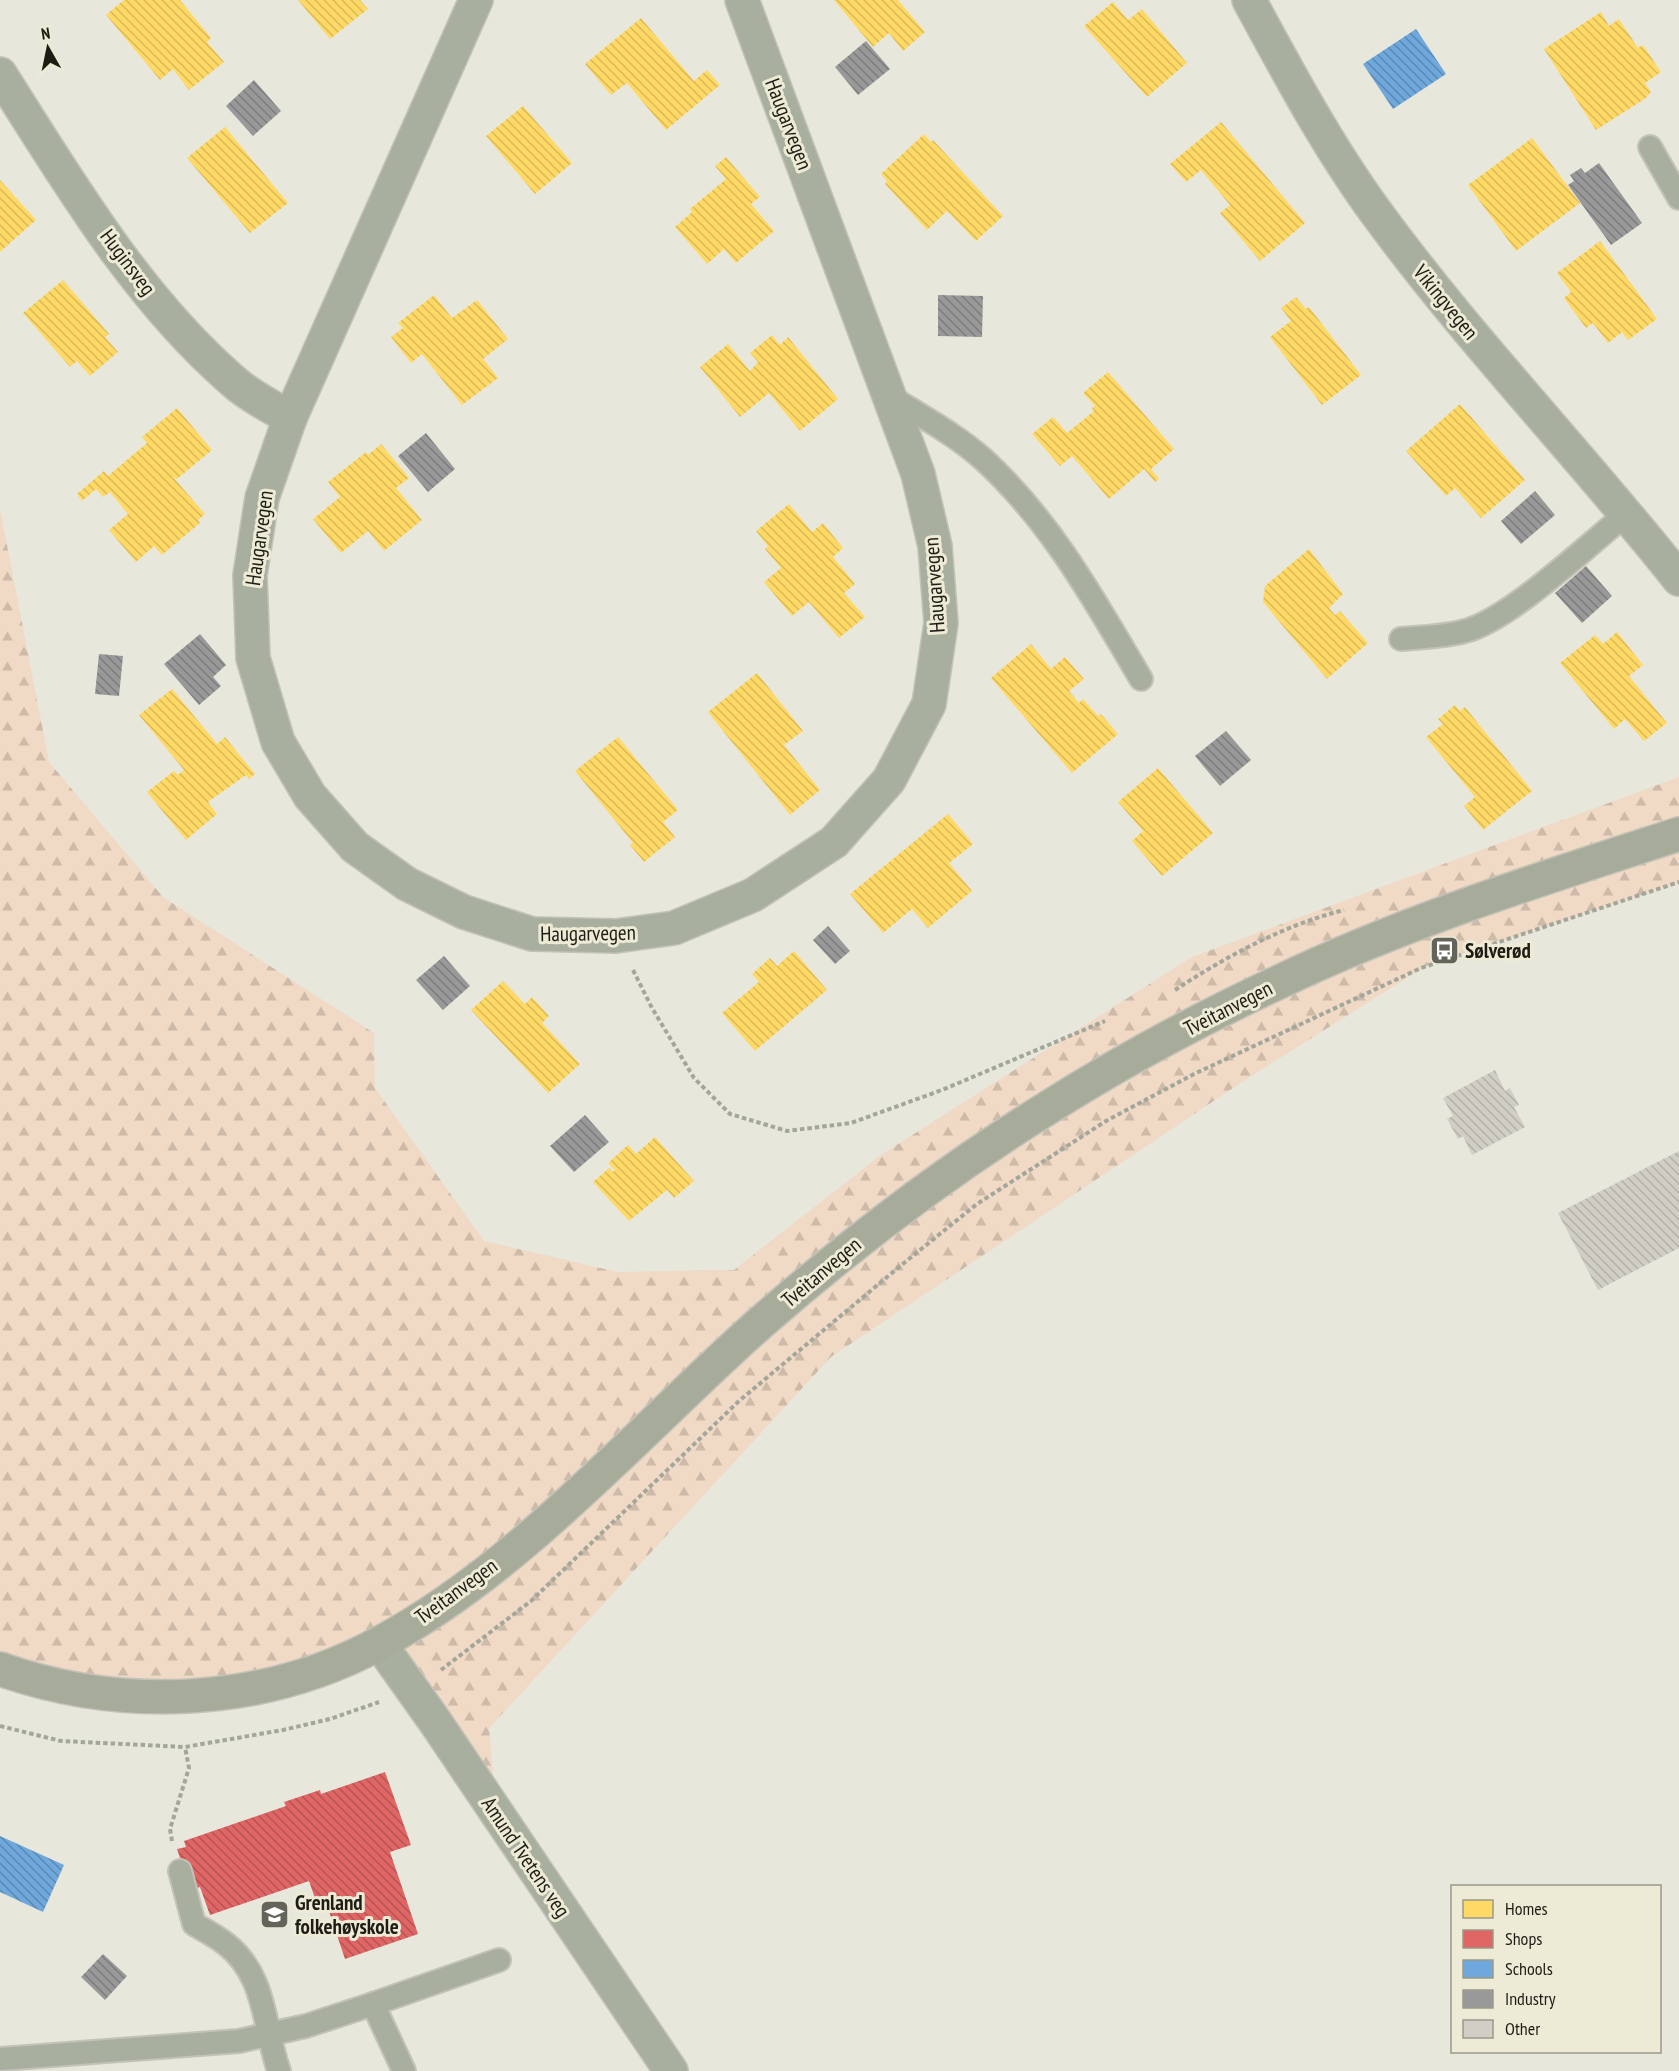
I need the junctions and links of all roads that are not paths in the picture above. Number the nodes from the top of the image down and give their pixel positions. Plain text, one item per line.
1 (476, 0) edge
2 (742, 0) edge
3 (1249, 0) edge
4 (0, 74) edge
5 (1650, 147) dead end
6 (1679, 198) edge
7 (892, 398) junction
8 (290, 418) junction
9 (1625, 515) junction
10 (1674, 561) edge
11 (1401, 639) dead end
12 (1141, 679) dead end
13 (1679, 834) edge
14 (380, 1644) junction
15 (0, 1669) edge
16 (180, 1870) road end
17 (499, 1960) dead end
18 (373, 2004) junction
19 (269, 2034) junction
20 (0, 2059) edge
21 (271, 2067) edge
22 (404, 2071) edge
23 (671, 2071) edge

1 - 8 street, Haugarvegen
2 - 7 street, Haugarvegen
3 - 9 street, Vikingvegen
4 - 8 street, Huginsveg
5 - 6 lane
7 - 8 street, Haugarvegen
7 - 12 lane
9 - 10 street, Vikingvegen
9 - 11 lane
13 - 14 main road, Tveitanvegen
14 - 15 main road, Tveitanvegen
14 - 23 street, Amund Tvetens veg
16 - 19 lane
17 - 18 lane
18 - 19 lane
18 - 22 lane
19 - 20 lane
19 - 21 lane

